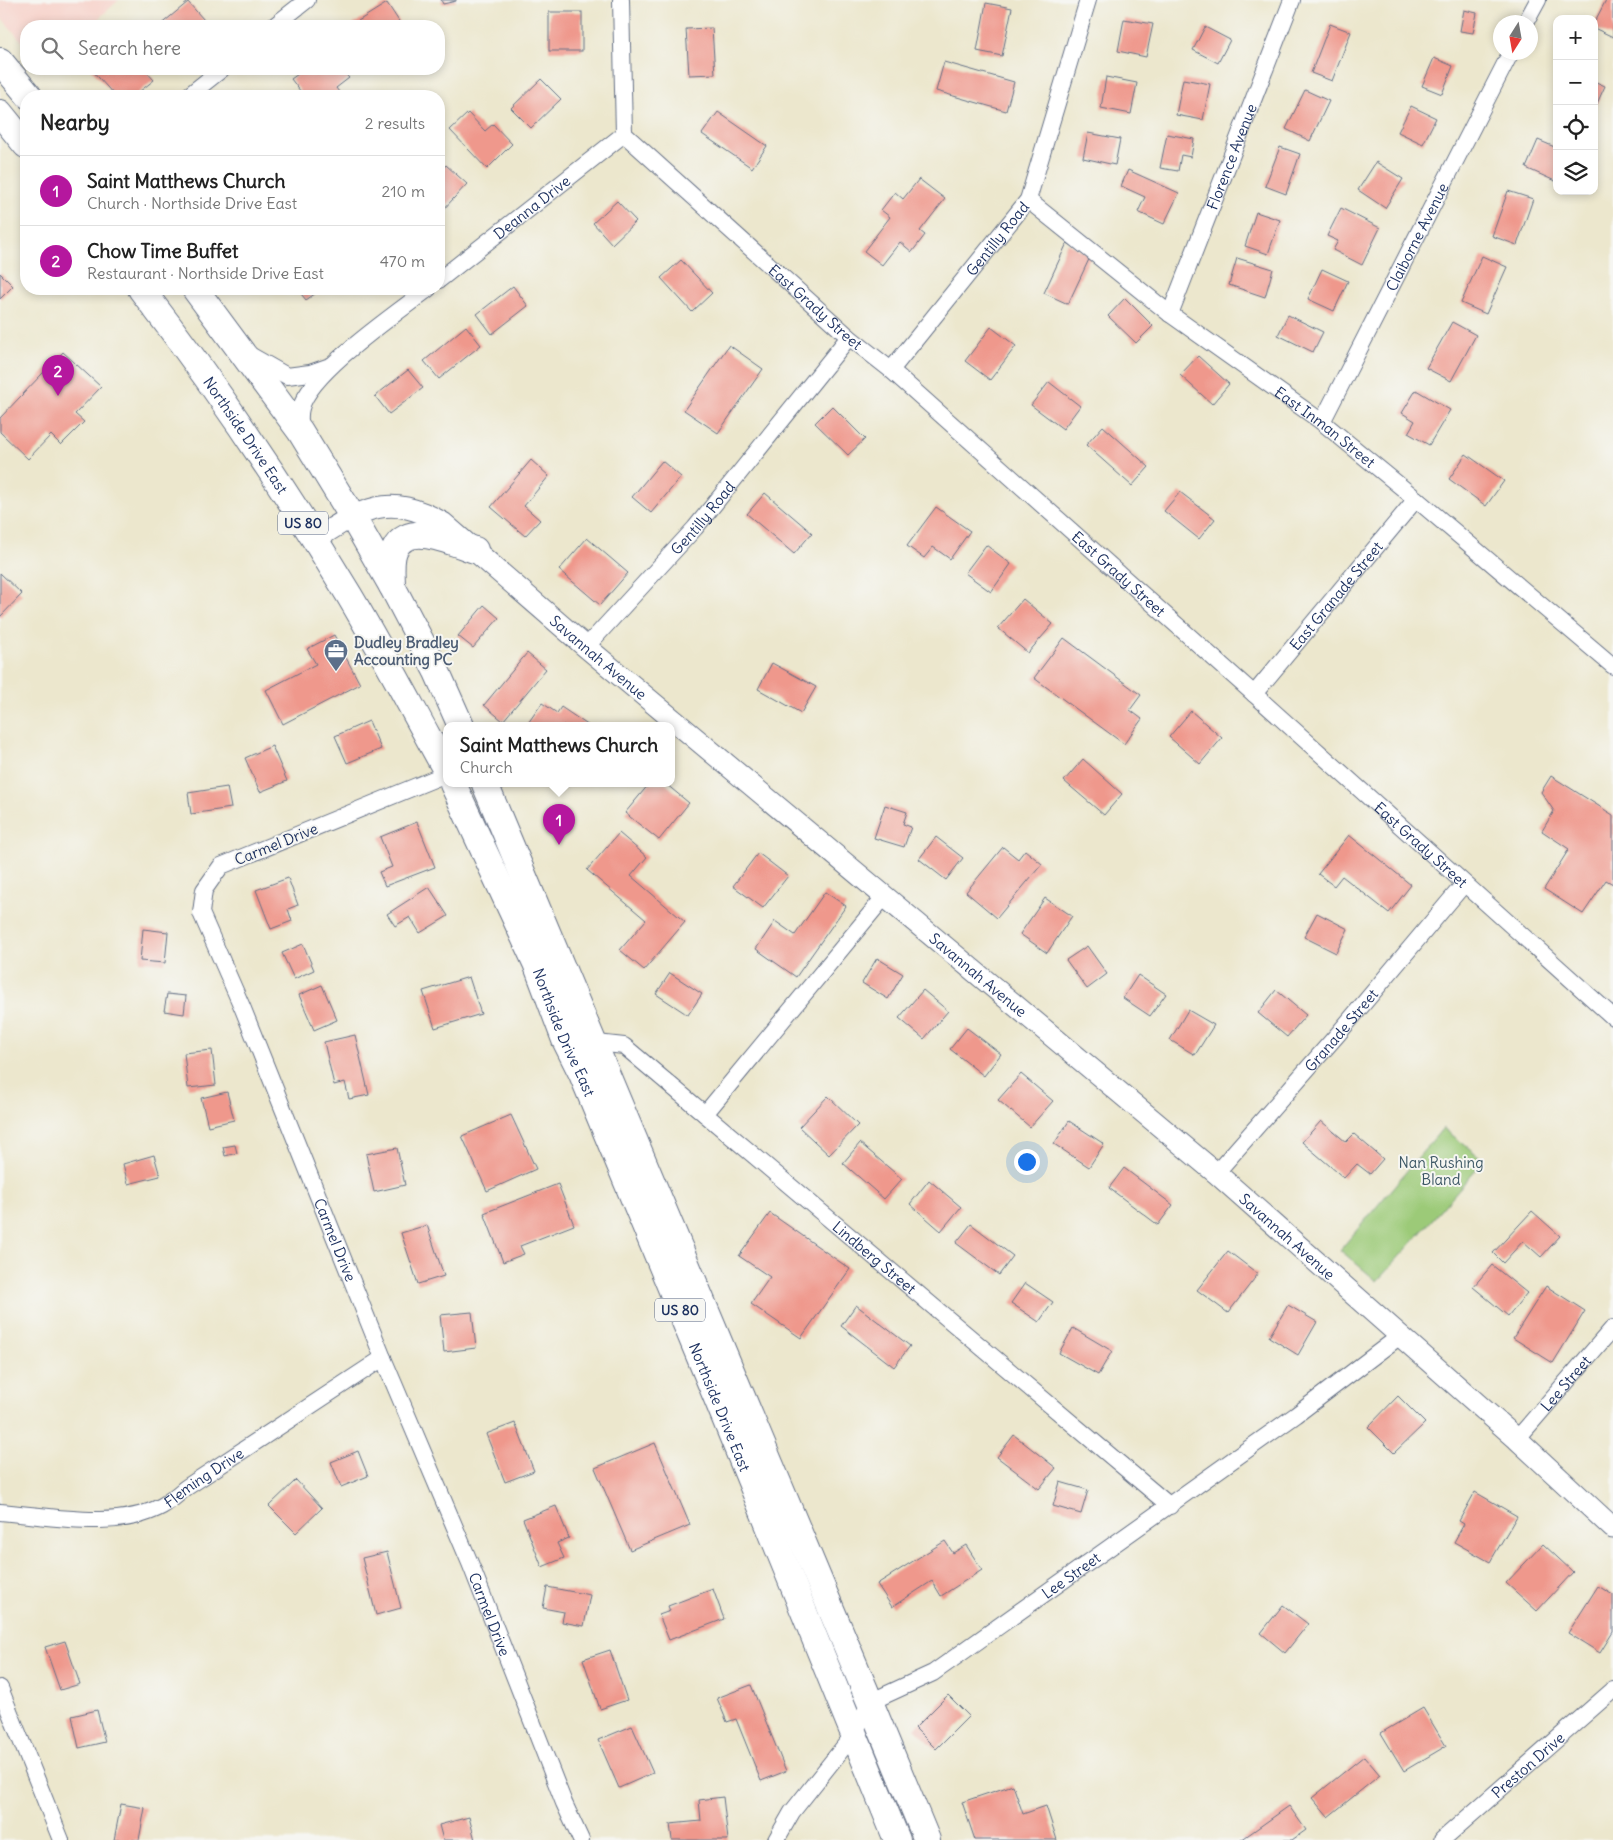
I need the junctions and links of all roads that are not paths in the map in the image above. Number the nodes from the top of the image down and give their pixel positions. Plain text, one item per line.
1 (306, 0) edge
2 (621, 0) edge
3 (1088, 0) edge
4 (1292, 0) edge
5 (1538, 0) edge
6 (1530, 15) edge
7 (281, 20) edge
8 (1507, 60) edge
9 (0, 61) edge
10 (214, 75) edge
11 (24, 90) edge
12 (196, 90) edge
13 (0, 113) edge
14 (624, 134) junction
15 (20, 138) edge
16 (1028, 200) junction
17 (445, 275) edge
18 (145, 295) edge
19 (200, 295) edge
20 (420, 295) edge
21 (1170, 314) junction
22 (849, 337) junction
23 (241, 349) junction
24 (330, 366) junction
25 (891, 370) junction
26 (1322, 422) junction
27 (300, 431) junction
28 (1416, 499) junction
29 (352, 516) junction
30 (314, 540) junction
31 (475, 550) junction
32 (392, 586) junction
33 (586, 647) junction
34 (1613, 666) edge
35 (1254, 694) junction
36 (459, 722) edge
37 (443, 765) edge
38 (443, 775) edge
39 (454, 787) edge
40 (486, 787) edge
41 (1464, 884) junction
42 (885, 896) junction
43 (1613, 1017) edge
44 (565, 1040) junction
45 (593, 1042) junction
46 (704, 1114) junction
47 (1216, 1173) junction
48 (1613, 1328) edge
49 (1400, 1336) junction
50 (383, 1358) junction
51 (1517, 1439) junction
52 (1170, 1506) junction
53 (0, 1512) edge
54 (1613, 1528) edge
55 (0, 1688) edge
56 (1613, 1690) edge
57 (870, 1702) junction
58 (854, 1734) junction
59 (62, 1840) edge
60 (581, 1840) edge
61 (776, 1840) edge
62 (897, 1840) edge
63 (927, 1840) edge
64 (1442, 1840) edge

1 - 7 street
2 - 14 street
3 - 16 street, Gentilly Road
4 - 21 street, Florence Avenue
5 - 6 street
8 - 26 street, Claiborne Avenue
9 - 11 main road
10 - 12 street
13 - 15 main road
14 - 17 street, Deanna Drive
14 - 22 street, East Grady Street
16 - 21 street, East Inman Street
16 - 25 street, Gentilly Road
18 - 30 main road, Northside Drive East / US 80
19 - 23 main road, US 80
20 - 24 street
21 - 26 street, East Inman Street
22 - 25 street, East Grady Street
22 - 33 street, Gentilly Road
23 - 24 street
23 - 27 main road, US 80
24 - 27 street
25 - 35 street, East Grady Street
26 - 28 street, East Inman Street
27 - 29 main road, US 80
28 - 34 street, East Inman Street
28 - 35 street, East Granade Street
29 - 30 street, Savannah Avenue
29 - 31 street, Savannah Avenue
29 - 32 main road, US 80
30 - 37 main road, Northside Drive East / US 80
31 - 32 main road
31 - 33 street, Savannah Avenue
32 - 36 main road, US 80
33 - 42 street, Savannah Avenue
35 - 41 street, East Grady Street
38 - 50 street, Carmel Drive
39 - 44 main road, Northside Drive East / US 80
40 - 45 main road, Northside Drive East / US 80
41 - 43 street, East Grady Street
41 - 47 street, Granade Street
42 - 46 street
42 - 47 street, Savannah Avenue
44 - 45 street, Lindberg Street
44 - 58 main road, Northside Drive East / US 80
45 - 46 street, Lindberg Street
45 - 57 main road, Northside Drive East / US 80
46 - 52 street, Lindberg Street
47 - 49 street, Savannah Avenue
48 - 51 street, Lee Street
49 - 51 street, Savannah Avenue
49 - 52 street, Lee Street
50 - 53 street, Fleming Drive
50 - 60 street, Carmel Drive
51 - 54 street, Savannah Avenue
52 - 57 street, Lee Street
55 - 59 street
56 - 64 street, Preston Drive
57 - 58 street
57 - 63 main road, Northside Drive East / US 80
58 - 61 street
58 - 62 main road, Northside Drive East / US 80

